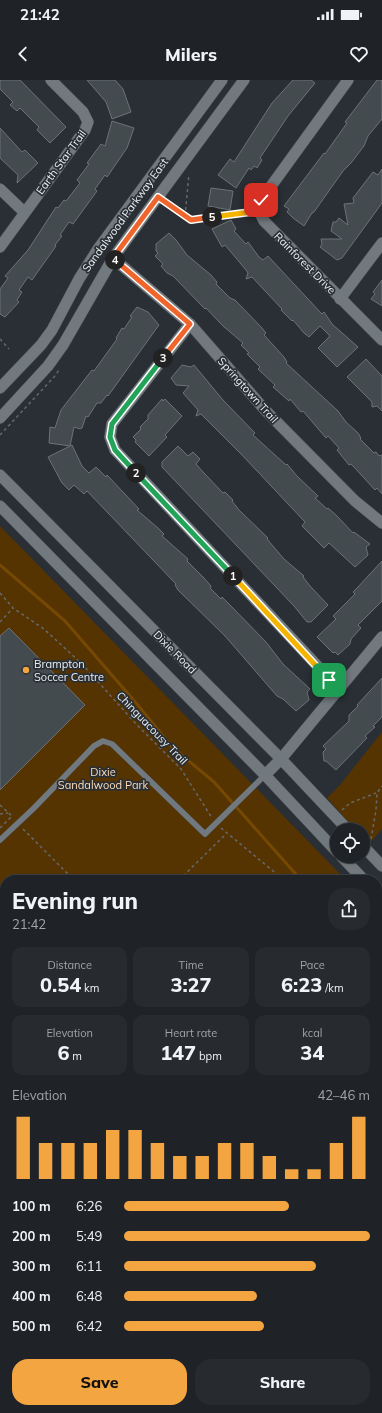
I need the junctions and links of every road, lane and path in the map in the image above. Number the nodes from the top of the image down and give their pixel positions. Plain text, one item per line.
1 (51, 80) edge
2 (222, 80) edge
3 (244, 80) edge
4 (348, 80) edge
5 (183, 163) junction
6 (0, 189) edge
7 (158, 197) junction
8 (259, 211) junction
9 (24, 212) junction
10 (185, 216) junction
11 (382, 243) edge
12 (0, 247) edge
13 (113, 258) junction
14 (340, 299) junction
15 (190, 324) junction
16 (0, 339) edge
17 (382, 340) edge
18 (9, 348) dead end
19 (0, 388) edge
20 (0, 418) edge
21 (0, 475) edge
22 (0, 506) edge
23 (382, 523) edge
24 (0, 593) edge
25 (13, 608) junction
26 (0, 622) edge
27 (382, 637) edge
28 (339, 689) junction
29 (281, 759) junction
30 (265, 775) junction
31 (382, 786) edge
32 (377, 793) junction
33 (0, 805) edge
34 (9, 812) junction
35 (0, 814) edge
36 (12, 816) junction
37 (335, 816) junction
38 (18, 822) junction
39 (216, 823) junction
40 (342, 823) edge
41 (0, 828) edge
42 (17, 834) dead end
43 (226, 834) junction
44 (370, 834) edge
45 (0, 840) edge
46 (330, 845) edge
47 (370, 854) edge
48 (348, 863) edge
49 (382, 866) edge
50 (69, 875) edge
51 (185, 875) edge
52 (278, 875) edge
53 (359, 875) edge

1 - 9 main road, Earth Star Trail
2 - 19 main road, Sandalwood Parkway East
3 - 5 main road, Sandalwood Parkway East
4 - 8 main road
5 - 7 main road, Sandalwood Parkway East
5 - 10 path
6 - 9 main road
7 - 10 path
7 - 13 main road, Sandalwood Parkway East
8 - 10 path
8 - 14 main road, Rainforest Drive
9 - 12 main road, Earth Star Trail
11 - 14 main road
13 - 15 main road, Springtown Trail
13 - 20 main road, Sandalwood Parkway East
14 - 17 main road, Rainforest Drive
15 - 23 main road, Springtown Trail
15 - 28 main road
16 - 18 path
21 - 29 main road, Dixie Road
22 - 30 main road, Dixie Road
24 - 25 path, Chinguacousy Trail
25 - 26 path
25 - 39 path, Chinguacousy Trail
27 - 28 main road
28 - 29 main road
29 - 30 main road
29 - 37 main road, Dixie Road
30 - 39 lane
30 - 46 main road, Dixie Road
31 - 32 path
32 - 37 path
32 - 44 path
33 - 34 path
34 - 35 path
34 - 36 path
36 - 38 path
36 - 41 path
37 - 40 main road, Dixie Road
38 - 39 lane
38 - 45 lane
39 - 43 path, Chinguacousy Trail
42 - 50 path
43 - 51 path
43 - 52 path, Chinguacousy Trail
47 - 49 main road
48 - 53 main road

